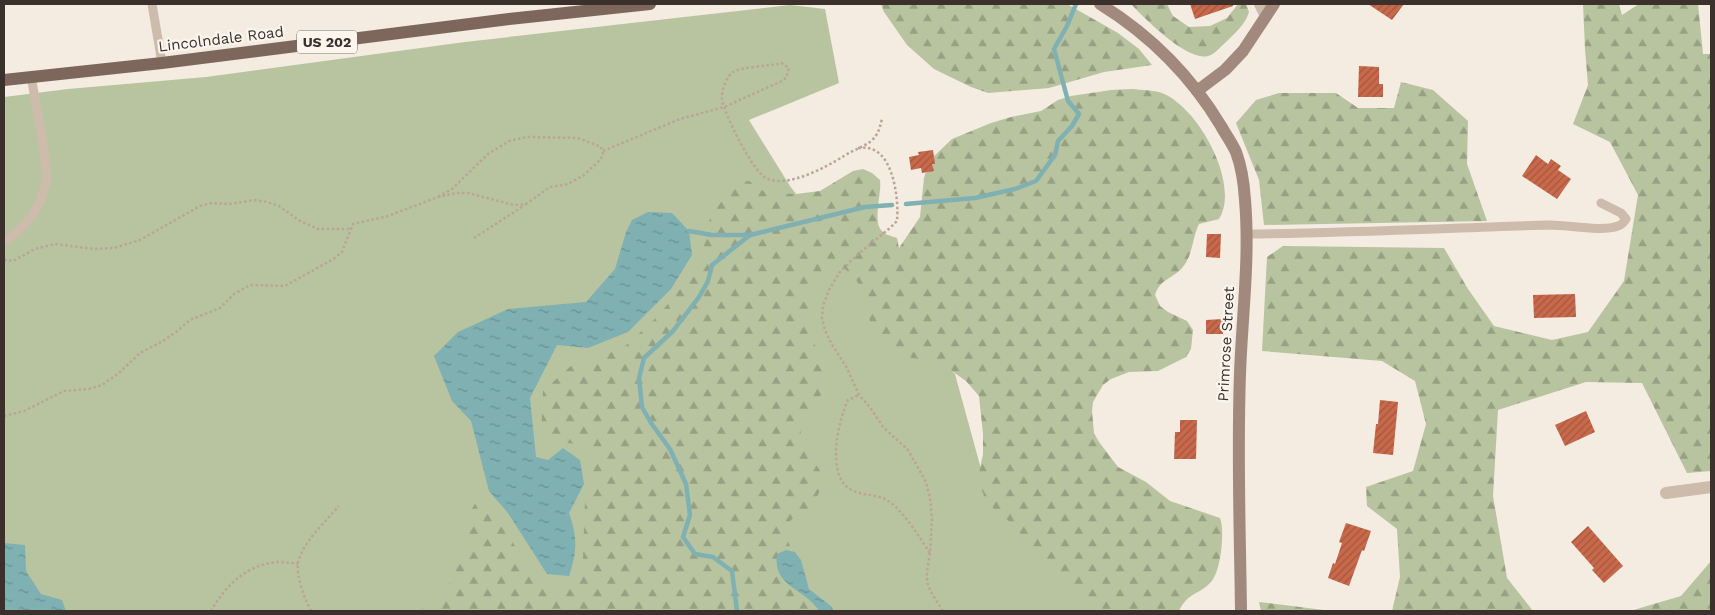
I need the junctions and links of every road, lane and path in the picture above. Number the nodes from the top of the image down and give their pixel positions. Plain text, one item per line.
1 (152, 4) edge
2 (650, 4) edge
3 (1100, 4) edge
4 (1260, 4) edge
5 (1274, 4) edge
6 (1266, 16) junction
7 (162, 63) junction
8 (31, 76) junction
9 (4, 80) edge
10 (1197, 91) junction
11 (724, 107) junction
12 (882, 118) dead end
13 (858, 148) junction
14 (602, 152) junction
15 (438, 197) junction
16 (1601, 203) dead end
17 (526, 204) junction
18 (350, 229) junction
19 (1247, 234) junction
20 (474, 238) dead end
21 (4, 242) edge
22 (4, 260) edge
23 (859, 395) junction
24 (4, 416) edge
25 (1711, 487) edge
26 (1666, 493) dead end
27 (339, 506) dead end
28 (930, 553) junction
29 (298, 564) junction
30 (210, 611) edge
31 (311, 611) edge
32 (943, 611) edge
33 (1241, 611) edge

1 - 7 lane
2 - 7 main road, Lincolndale Road / US 202
3 - 10 main road, Primrose Street
4 - 6 street
5 - 6 main road
6 - 10 main road
7 - 8 main road, Lincolndale Road / US 202
8 - 9 main road, Lincolndale Road / US 202
8 - 21 lane
10 - 19 main road, Primrose Street
11 - 11 path
11 - 13 path
11 - 14 path
12 - 13 path
13 - 23 path
14 - 15 path
14 - 17 path
15 - 17 path
15 - 18 path
16 - 19 lane
17 - 20 path
18 - 22 path
18 - 24 path
19 - 33 main road, Primrose Street
23 - 28 path
23 - 28 path
25 - 26 street
27 - 29 path
28 - 32 path
29 - 30 path
29 - 31 path

